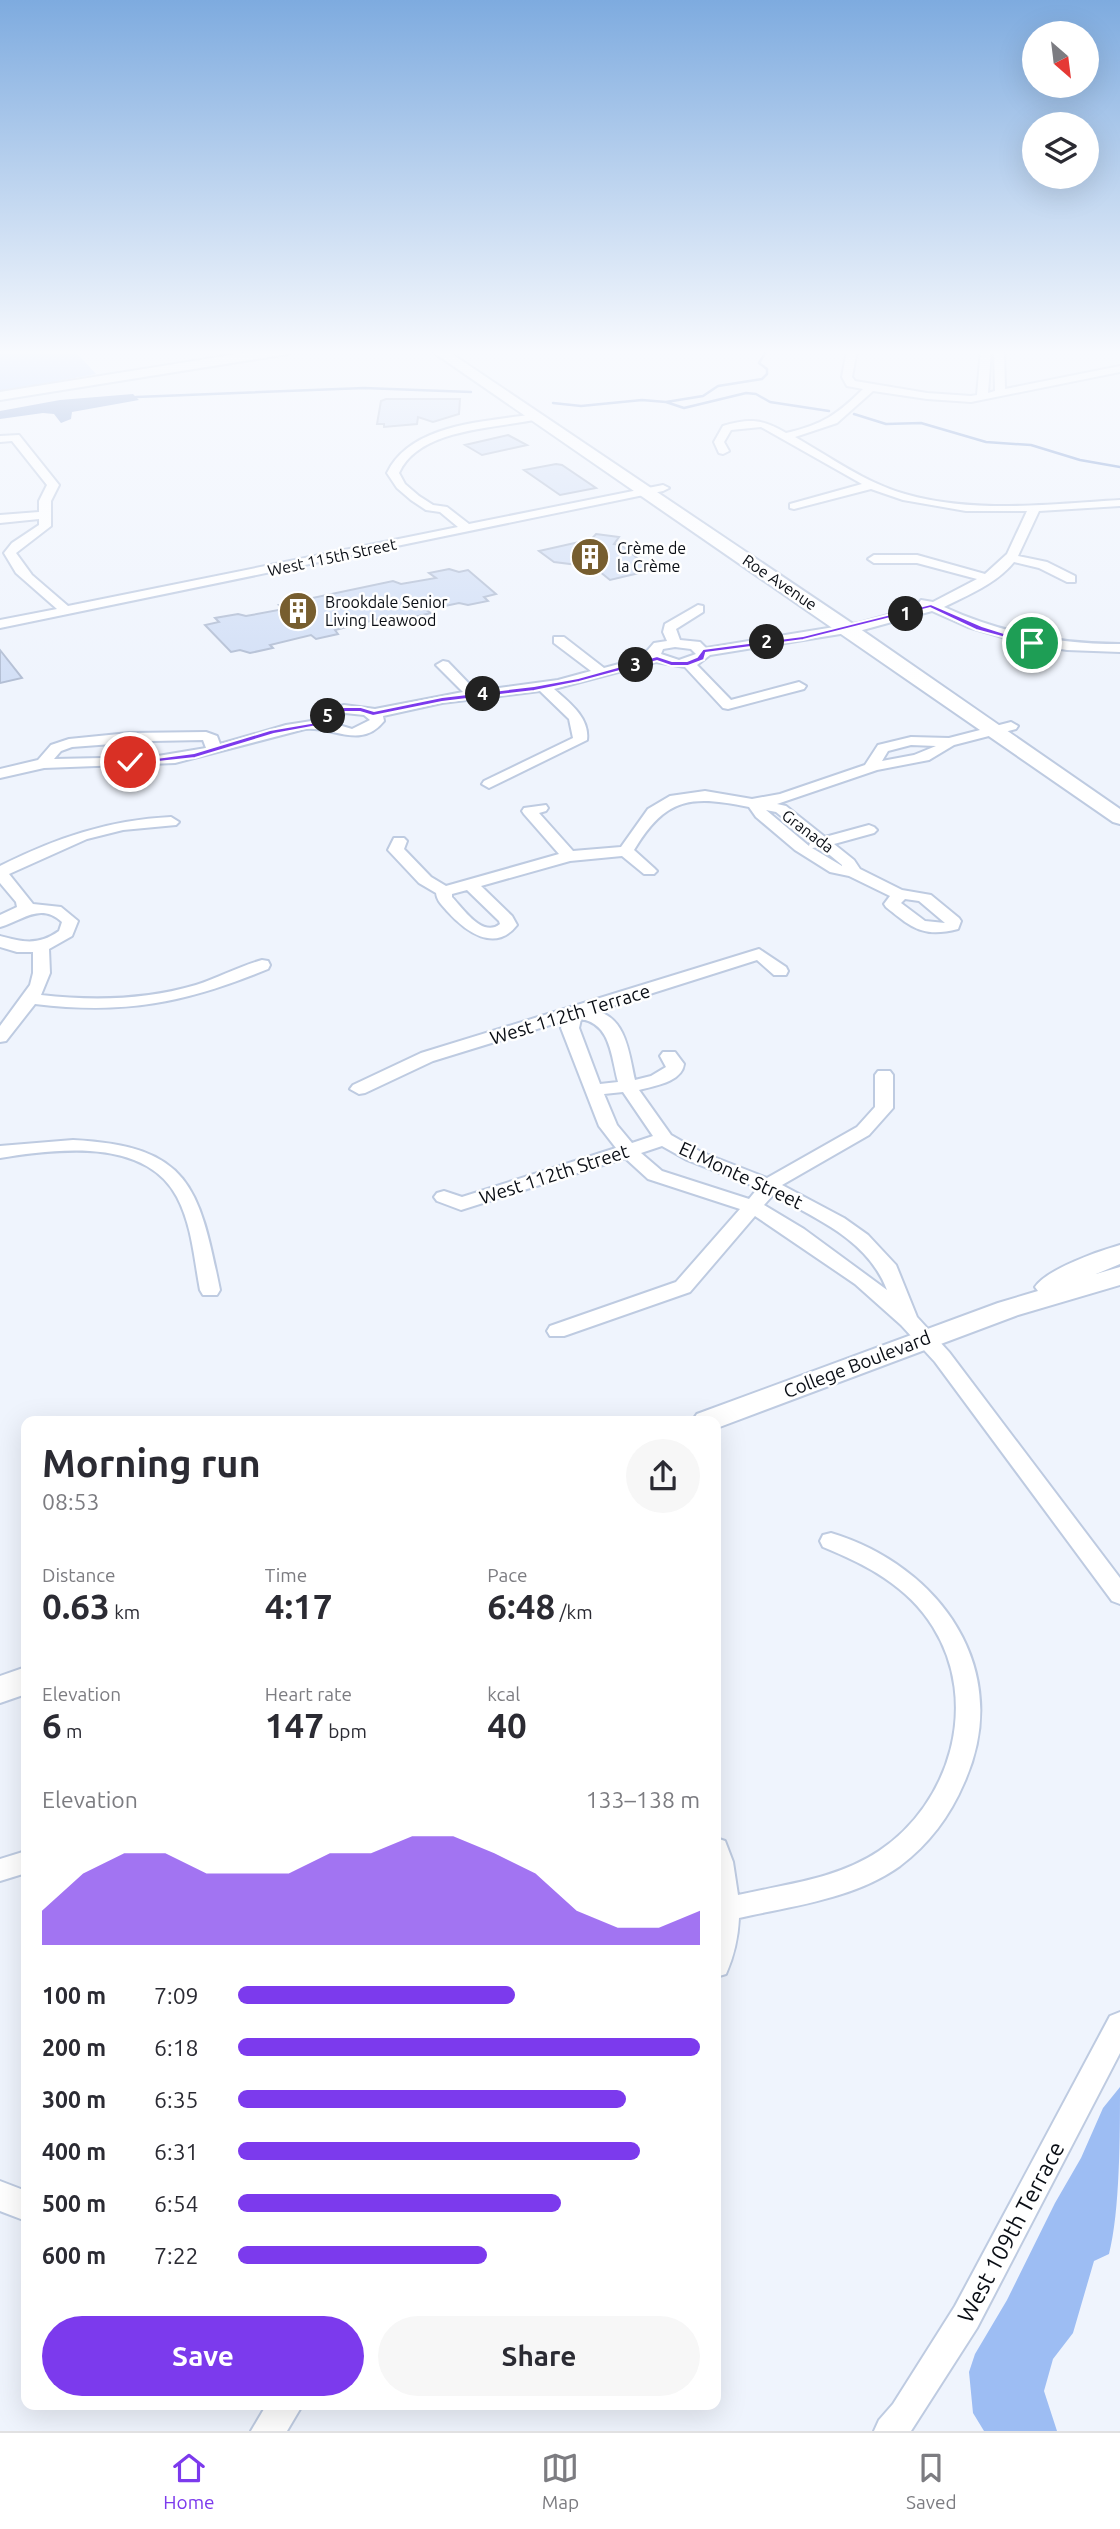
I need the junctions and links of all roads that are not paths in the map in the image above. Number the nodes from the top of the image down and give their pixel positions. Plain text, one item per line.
1 (36, 463) edge
2 (395, 463) edge
3 (611, 463) edge
4 (620, 463) edge
5 (834, 463) edge
6 (872, 485) junction
7 (655, 490) junction
8 (1120, 503) edge
9 (794, 506) dead end
10 (430, 508) junction
11 (1034, 508) junction
12 (45, 515) junction
13 (0, 519) edge
14 (468, 529) junction
15 (450, 533) junction
16 (1010, 558) junction
17 (874, 559) dead end
18 (986, 578) junction
19 (1071, 579) dead end
20 (970, 587) junction
21 (917, 600) junction
22 (931, 606) junction
23 (883, 607) dead end
24 (698, 610) dead end
25 (66, 611) junction
26 (848, 622) junction
27 (0, 624) edge
28 (559, 640) dead end
29 (674, 643) junction
30 (1120, 648) edge
31 (703, 652) junction
32 (657, 658) junction
33 (688, 663) junction
34 (443, 664) dead end
35 (603, 674) junction
36 (799, 686) dead end
37 (544, 687) junction
38 (473, 695) junction
39 (373, 714) junction
40 (325, 723) junction
41 (1003, 728) junction
42 (213, 750) junction
43 (44, 763) junction
44 (0, 774) edge
45 (489, 784) dead end
46 (1120, 800) edge
47 (754, 804) junction
48 (541, 808) dead end
49 (1120, 818) edge
50 (171, 822) dead end
51 (869, 830) dead end
52 (399, 841) dead end
53 (824, 843) junction
54 (800, 847) junction
55 (626, 851) junction
56 (569, 856) junction
57 (649, 871) dead end
58 (853, 872) junction
59 (0, 873) edge
60 (470, 884) junction
61 (444, 891) junction
62 (900, 895) dead end
63 (26, 910) junction
64 (0, 922) edge
65 (0, 941) edge
66 (40, 946) junction
67 (262, 965) dead end
68 (780, 971) dead end
69 (32, 999) junction
70 (574, 1013) junction
71 (0, 1037) edge
72 (669, 1056) dead end
73 (884, 1075) dead end
74 (628, 1086) junction
75 (359, 1089) dead end
76 (593, 1090) junction
77 (664, 1139) junction
78 (628, 1151) junction
79 (0, 1154) edge
80 (0, 1169) edge
81 (770, 1186) junction
82 (444, 1197) dead end
83 (752, 1206) junction
84 (1120, 1254) edge
85 (1120, 1276) edge
86 (210, 1290) dead end
87 (1008, 1309) junction
88 (917, 1329) junction
89 (557, 1331) dead end
90 (717, 1416) edge
91 (831, 1541) dead end
92 (1120, 1595) edge
93 (21, 1682) edge
94 (0, 1690) edge
95 (21, 1864) edge
96 (0, 1870) edge
97 (721, 1875) edge
98 (724, 1910) junction
99 (721, 1949) edge
100 (1120, 2025) edge
101 (0, 2196) edge
102 (21, 2204) edge
103 (282, 2410) edge
104 (267, 2431) edge
105 (890, 2431) edge

1 - 12 street
2 - 10 street
3 - 7 main road, Roe Avenue
4 - 7 main road, Roe Avenue
5 - 6 street
6 - 9 street
6 - 11 street
7 - 14 street, West 115th Street
7 - 26 main road, Roe Avenue
8 - 11 street
10 - 14 street
10 - 15 street
11 - 16 street
12 - 13 street
12 - 25 street
14 - 15 street, West 115th Street
15 - 25 street, West 115th Street
16 - 18 street
16 - 19 street
17 - 18 street
18 - 20 street
20 - 21 street
20 - 22 street
21 - 22 street
21 - 23 street
22 - 26 street
22 - 30 street
24 - 29 street
25 - 27 street, West 115th Street
26 - 31 street
26 - 41 main road, Roe Avenue
28 - 35 street
29 - 31 street
29 - 32 street
31 - 33 street
32 - 33 street
32 - 35 street
33 - 36 street
34 - 38 street
35 - 37 street
37 - 38 street
37 - 45 street
38 - 39 street
39 - 40 street
39 - 40 street
40 - 42 street
41 - 46 main road, Roe Avenue
41 - 47 street
41 - 49 main road, Roe Avenue
42 - 43 street
42 - 43 street
43 - 44 street
47 - 53 street, Granada
47 - 54 street
47 - 55 street, Granada
48 - 56 street
50 - 59 street
51 - 53 street
52 - 61 street
53 - 54 street
53 - 58 street, Granada
54 - 58 street
55 - 56 street
55 - 57 street
56 - 60 street
58 - 62 street
59 - 63 street
60 - 61 street
60 - 61 street
63 - 64 street
63 - 66 street
65 - 66 street
66 - 69 street
67 - 69 street
68 - 70 street, West 112th Terrace
69 - 71 street
70 - 74 street, El Monte Street
70 - 75 street, West 112th Terrace
70 - 76 street, El Monte Street
72 - 74 street
73 - 81 street
74 - 76 street
74 - 77 street, El Monte Street
76 - 78 street, El Monte Street
77 - 78 street, West 112th Street
77 - 81 street, El Monte Street
78 - 82 street, West 112th Street
78 - 83 street, El Monte Street
79 - 80 street
79 - 86 street
81 - 83 street
81 - 88 street, El Monte Street
83 - 88 street, El Monte Street
83 - 89 street
84 - 87 main road, College Boulevard
85 - 87 main road, College Boulevard
87 - 88 main road, College Boulevard
88 - 90 main road, College Boulevard
88 - 92 street, El Monte Street
91 - 98 street
93 - 94 main road
95 - 96 street
97 - 98 street
98 - 99 street
100 - 105 street, West 109th Terrace
101 - 102 street
103 - 104 street

